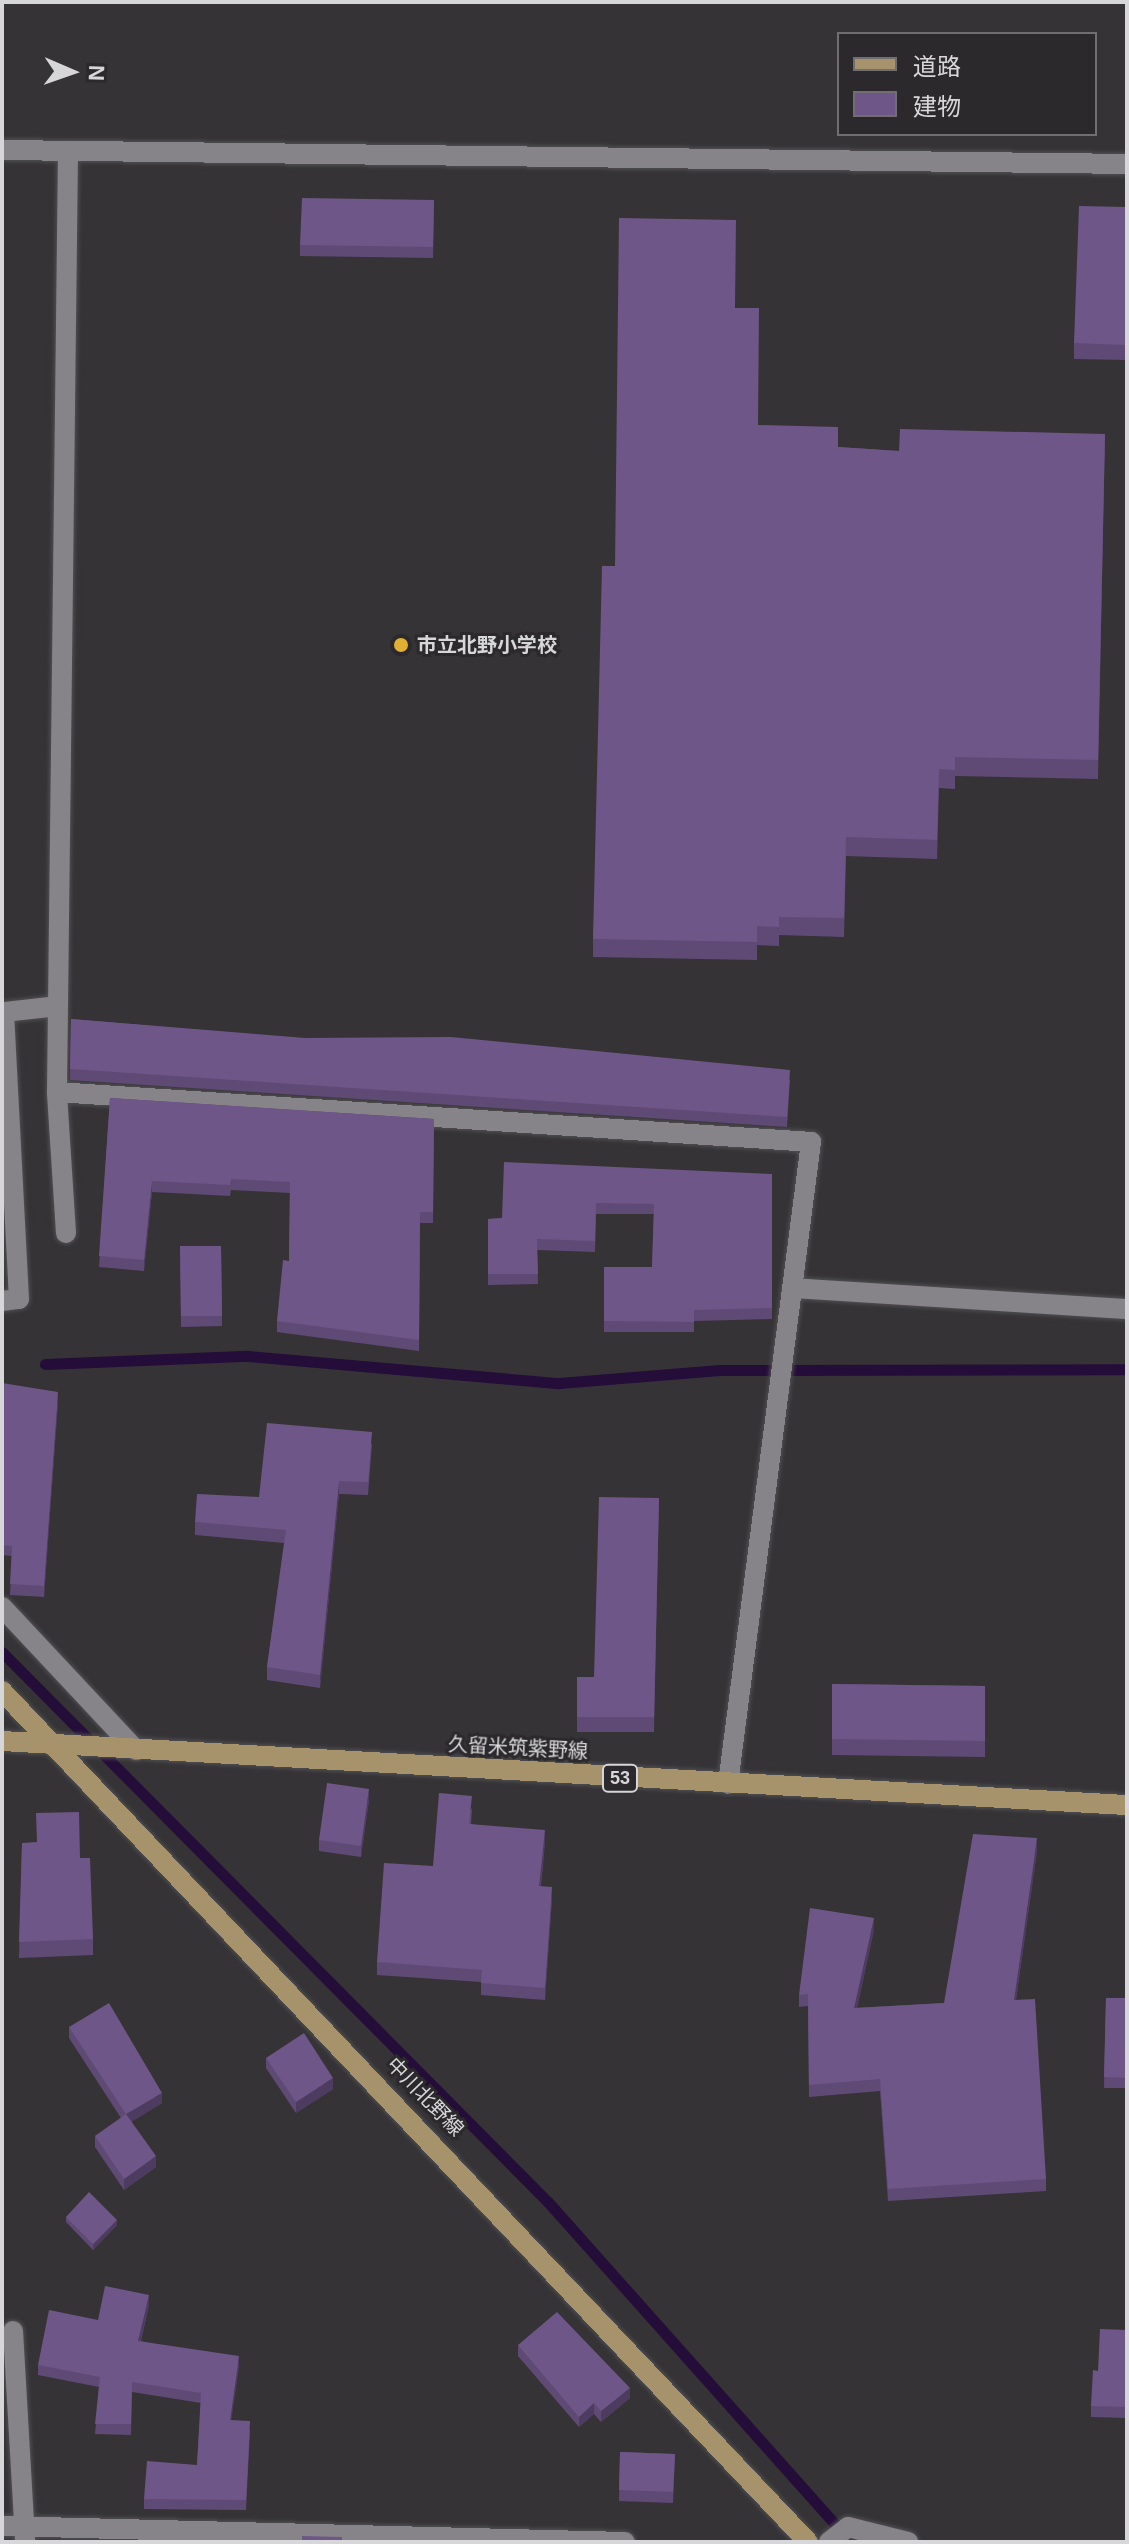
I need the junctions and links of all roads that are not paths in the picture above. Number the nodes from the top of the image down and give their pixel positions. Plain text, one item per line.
1 (2, 150) edge
2 (68, 153) junction
3 (1127, 164) edge
4 (58, 1006) junction
5 (57, 1092) junction
6 (66, 1233) dead end
7 (792, 1288) junction
8 (2, 1301) edge
9 (1127, 1309) edge
10 (2, 1607) edge
11 (2, 1691) edge
12 (2, 1741) edge
13 (51, 1745) junction
14 (136, 1750) junction
15 (728, 1784) junction
16 (1127, 1805) edge
17 (13, 2331) dead end
18 (2, 2526) edge
19 (25, 2534) edge
20 (549, 2540) edge
21 (625, 2542) edge
22 (808, 2542) edge
23 (829, 2542) edge
24 (908, 2542) edge

1 - 2 street
2 - 3 street
2 - 4 street
4 - 5 street
4 - 8 street
5 - 6 street
5 - 7 street
7 - 9 street
7 - 15 street
10 - 14 street
11 - 13 main road, 中川北野線
12 - 13 main road, 久留米筑紫野線 / 53
13 - 14 main road, 久留米筑紫野線 / 53
13 - 22 main road, 中川北野線
14 - 15 main road, 久留米筑紫野線 / 53
15 - 16 main road, 久留米筑紫野線 / 53
17 - 19 street
18 - 19 street
19 - 20 street
20 - 21 street
23 - 24 street

